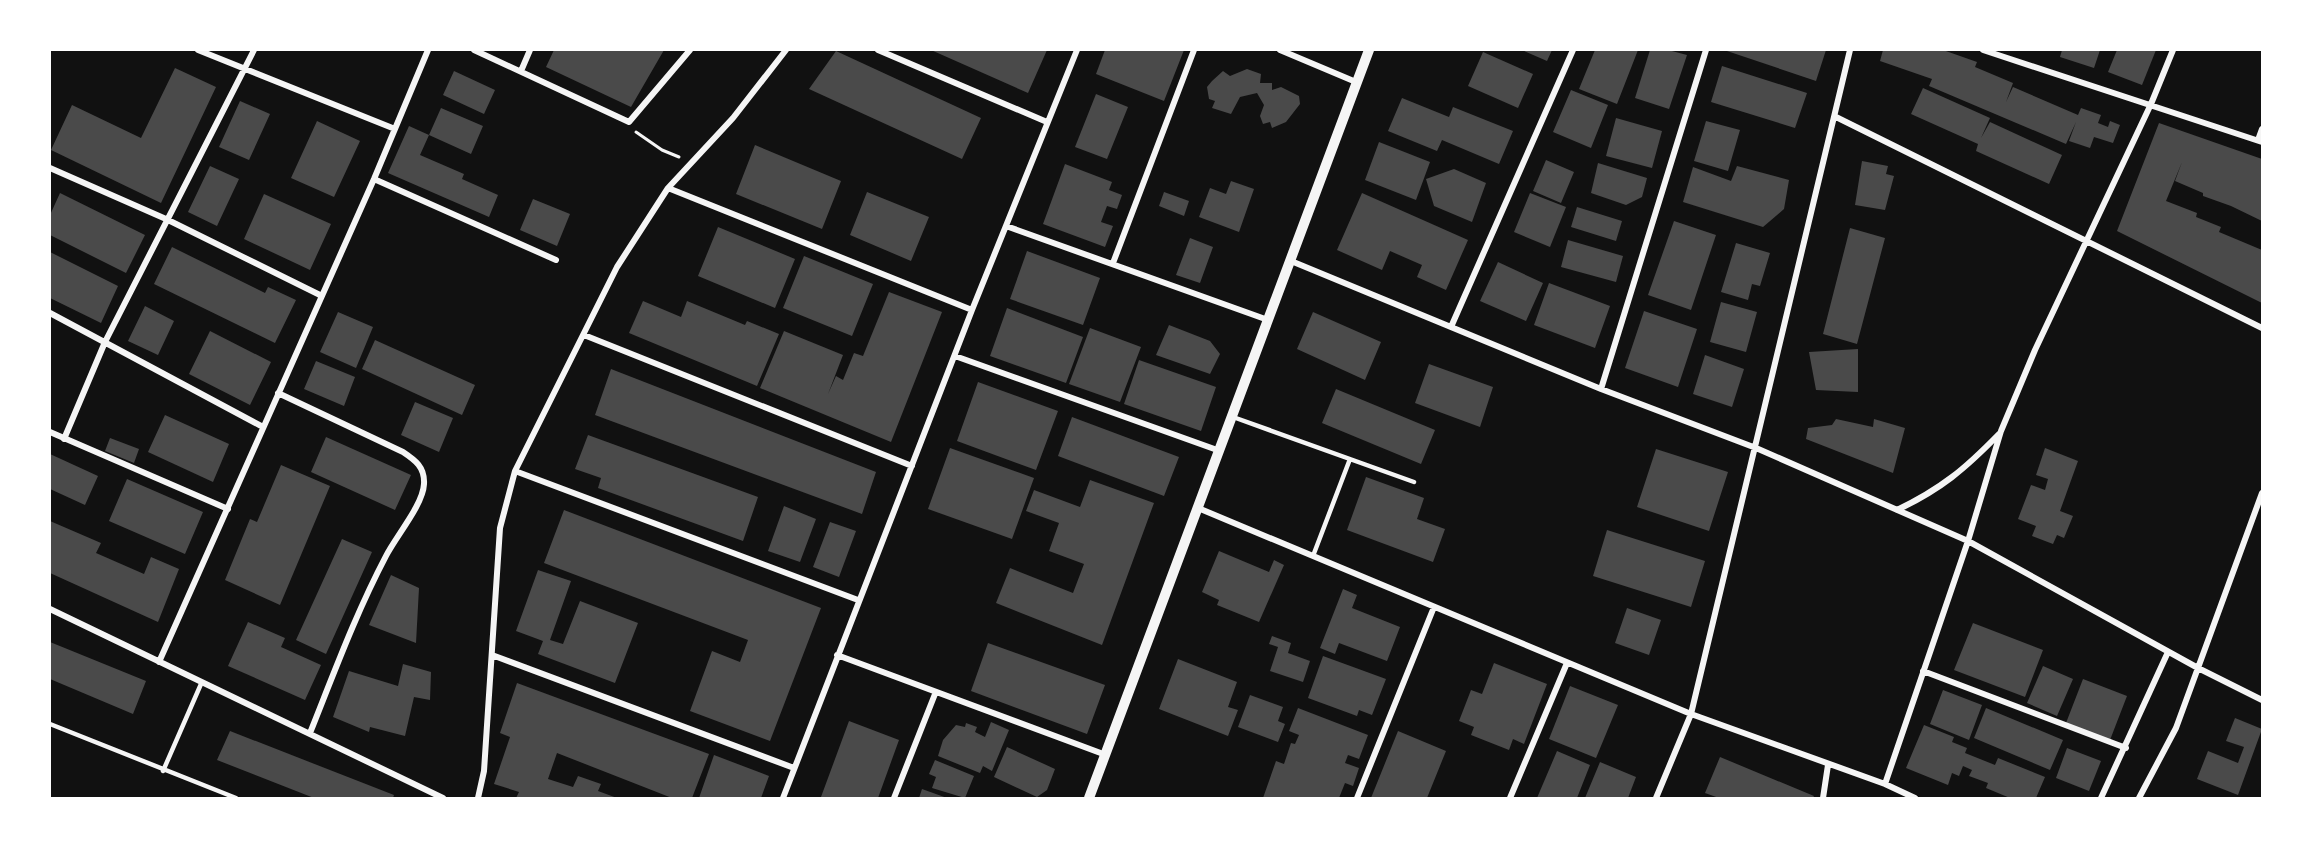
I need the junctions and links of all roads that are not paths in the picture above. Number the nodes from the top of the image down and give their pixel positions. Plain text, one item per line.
1 (198, 50) edge
2 (254, 50) edge
3 (428, 50) edge
4 (474, 50) edge
5 (530, 50) edge
6 (690, 50) edge
7 (786, 50) edge
8 (878, 50) edge
9 (1077, 50) edge
10 (1194, 50) edge
11 (1280, 50) edge
12 (1369, 50) edge
13 (1573, 50) edge
14 (1706, 50) edge
15 (1850, 50) edge
16 (1986, 50) edge
17 (2173, 50) edge
18 (243, 69) junction
19 (521, 71) junction
20 (1356, 82) junction
21 (2151, 104) junction
22 (1836, 117) junction
23 (1047, 122) junction
24 (395, 129) junction
25 (2262, 129) edge
26 (2260, 141) edge
27 (50, 168) edge
28 (374, 179) junction
29 (668, 188) junction
30 (166, 219) junction
31 (1006, 226) junction
32 (2088, 240) junction
33 (556, 260) dead end
34 (1291, 261) junction
35 (1113, 263) junction
36 (322, 296) junction
37 (972, 310) junction
38 (50, 313) edge
39 (1268, 320) junction
40 (1451, 327) junction
41 (2262, 328) edge
42 (584, 335) junction
43 (105, 342) junction
44 (955, 356) junction
45 (1601, 389) junction
46 (278, 393) junction
47 (1233, 417) junction
48 (263, 427) junction
49 (2001, 431) junction
50 (50, 432) edge
51 (64, 439) junction
52 (1756, 448) junction
53 (1220, 451) junction
54 (1350, 459) junction
55 (912, 466) junction
56 (515, 471) junction
57 (1414, 482) dead end
58 (2262, 494) edge
59 (1198, 508) junction
60 (228, 509) junction
61 (1897, 510) junction
62 (1968, 541) junction
63 (1313, 556) junction
64 (858, 600) junction
65 (1434, 607) junction
66 (50, 609) edge
67 (2168, 652) junction
68 (492, 655) junction
69 (837, 655) junction
70 (159, 662) junction
71 (1566, 663) junction
72 (2198, 668) junction
73 (1923, 671) junction
74 (201, 684) junction
75 (935, 694) junction
76 (2262, 700) edge
77 (1691, 714) junction
78 (50, 724) edge
79 (310, 733) junction
80 (2126, 748) junction
81 (1106, 755) junction
82 (1828, 765) junction
83 (794, 768) junction
84 (163, 771) junction
85 (1885, 784) junction
86 (236, 798) edge
87 (443, 798) edge
88 (478, 798) edge
89 (783, 798) edge
90 (894, 798) edge
91 (1089, 798) edge
92 (1357, 798) edge
93 (1510, 798) edge
94 (1656, 798) edge
95 (1823, 798) edge
96 (1915, 798) edge
97 (2101, 798) edge
98 (2139, 798) edge

1 - 18 street
2 - 18 street
3 - 24 street
4 - 19 street
5 - 19 street
6 - 19 street
7 - 29 street
8 - 23 street
9 - 23 street
10 - 35 street
11 - 20 street
12 - 20 street
13 - 40 street
14 - 45 street
15 - 22 street
16 - 21 street
17 - 21 street
18 - 24 street
18 - 30 street
20 - 34 street
21 - 26 street
21 - 32 street
22 - 32 street
22 - 52 street
23 - 31 street
24 - 28 street
25 - 26 street
27 - 30 street
28 - 33 street
28 - 36 street
29 - 37 street
29 - 42 street
30 - 36 street
30 - 43 street
31 - 35 street
31 - 37 street
32 - 41 street
32 - 49 street
34 - 39 street
34 - 40 street
35 - 39 street
36 - 46 street
37 - 44 street
38 - 43 street
39 - 47 street
40 - 45 street
42 - 55 street
42 - 56 street
43 - 48 street
43 - 51 street
44 - 53 street
44 - 55 street
45 - 52 street
46 - 48 street
46 - 79 street
47 - 53 street
47 - 54 lane
48 - 60 street
49 - 61 street
49 - 62 street
50 - 51 street
51 - 60 street
52 - 61 street
52 - 77 street
53 - 59 street
54 - 57 lane
54 - 63 lane
55 - 64 street
56 - 64 street
56 - 68 street
58 - 72 street
59 - 63 street
59 - 81 street
60 - 70 street
61 - 62 street
62 - 67 street
62 - 73 street
63 - 65 street
64 - 69 street
65 - 71 street
65 - 92 street
66 - 70 street
67 - 72 street
67 - 80 street
68 - 83 street
68 - 88 street
69 - 75 street
69 - 83 street
70 - 74 street
71 - 77 street
71 - 93 street
72 - 76 street
72 - 98 street
73 - 80 street
73 - 85 street
74 - 79 street
74 - 84 lane
75 - 81 street
75 - 90 street
77 - 82 street
77 - 94 street
78 - 84 lane
79 - 87 street
80 - 97 street
81 - 91 street
82 - 85 street
82 - 95 street
83 - 89 street
84 - 86 lane
85 - 96 street

